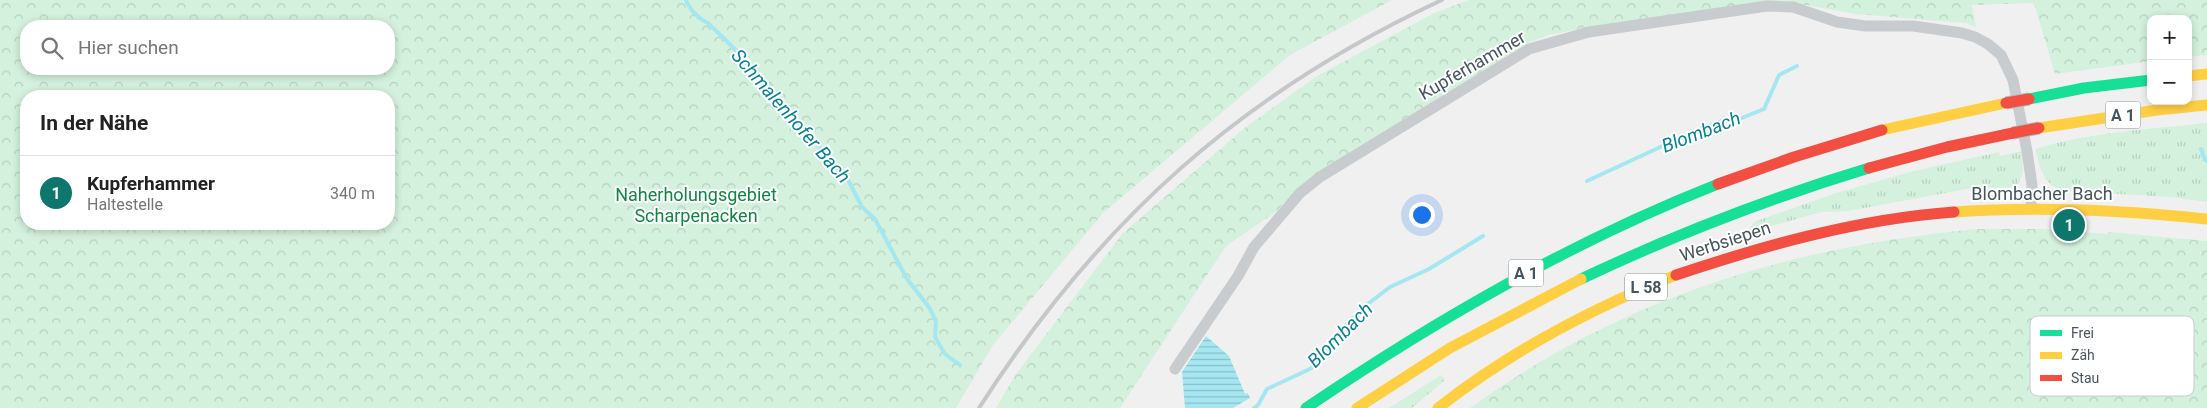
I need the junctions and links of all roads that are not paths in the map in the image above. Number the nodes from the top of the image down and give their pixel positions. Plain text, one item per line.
1 (2207, 74) edge
2 (2192, 76) edge
3 (2147, 80) edge
4 (2207, 105) edge
5 (2031, 207) junction
6 (2207, 218) edge
7 (1877, 221) joint
8 (1175, 369) dead end
9 (1306, 408) edge
10 (1357, 408) edge
11 (1438, 408) edge

1 - 2 main road
3 - 9 main road, A 1, bridge
4 - 10 main road, A 1, bridge
5 - 6 main road, Blombacher Bach / L 58
5 - 7 main road, Blombacher Bach / L 58
5 - 8 street, Kupferhammer
7 - 11 main road, Werbsiepen / L 58

